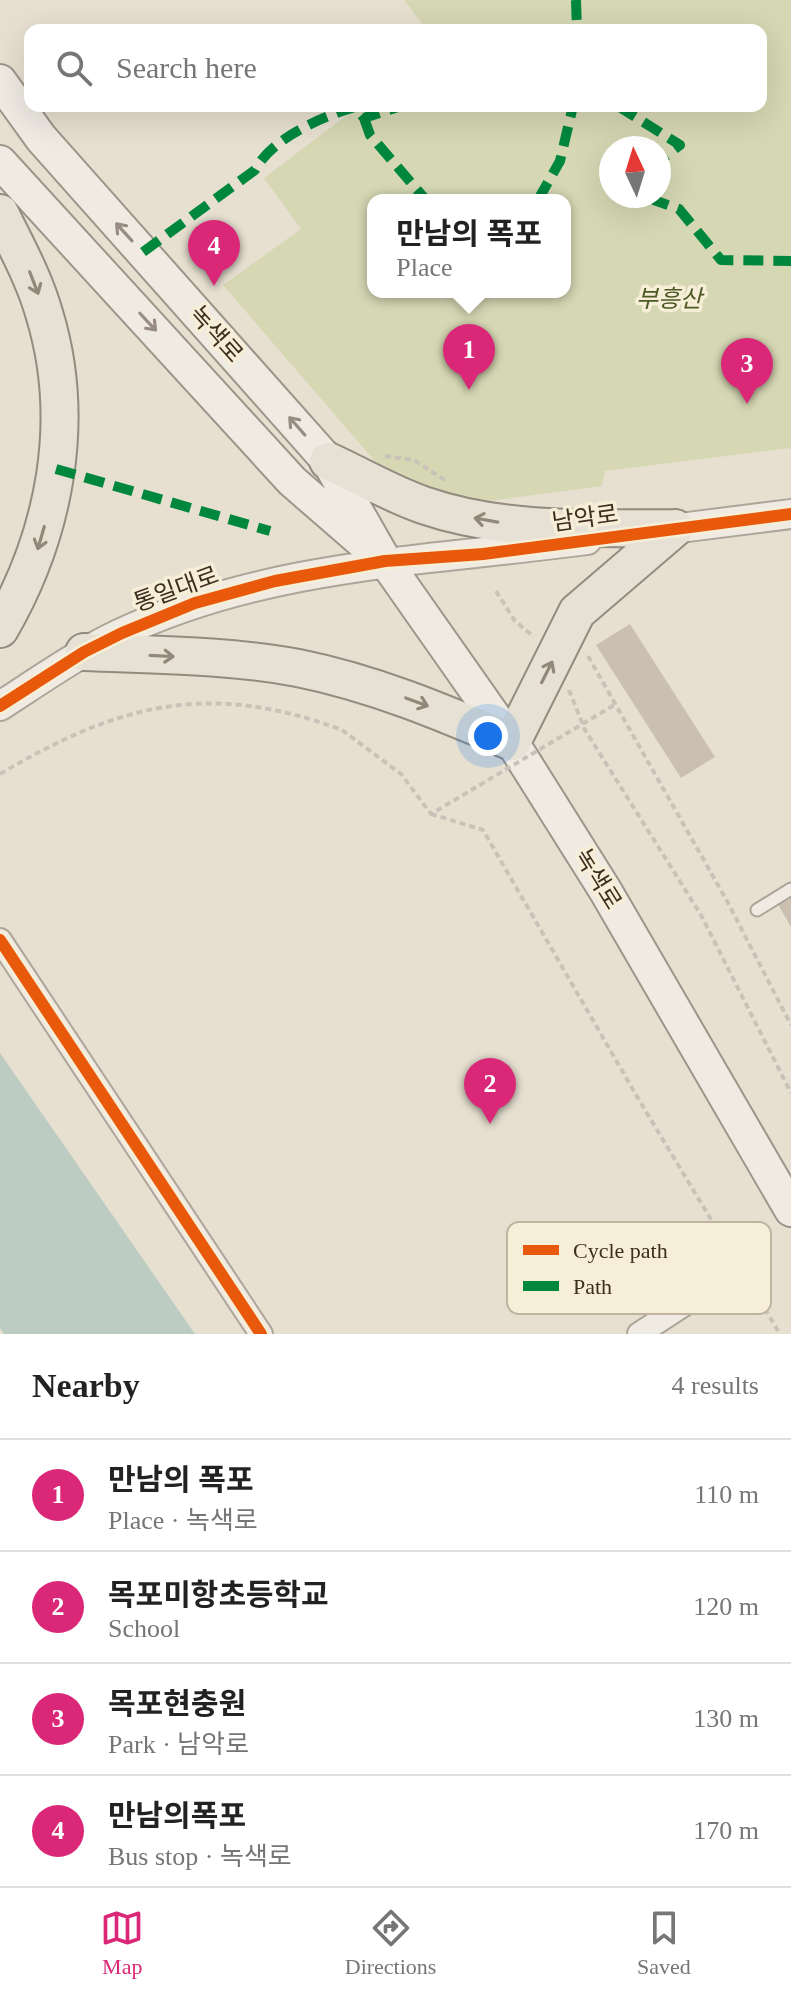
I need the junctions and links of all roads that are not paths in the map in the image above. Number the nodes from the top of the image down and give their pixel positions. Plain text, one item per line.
1 (0, 81) edge
2 (0, 162) edge
3 (0, 213) edge
4 (328, 461) junction
5 (791, 514) edge
6 (675, 528) junction
7 (385, 561) junction
8 (0, 629) edge
9 (84, 652) junction
10 (0, 706) edge
11 (512, 742) junction
12 (791, 889) edge
13 (757, 910) dead end
14 (0, 940) edge
15 (791, 1210) edge
16 (670, 1314) edge
17 (261, 1334) edge
18 (639, 1334) edge

4 -> 1 main road, 녹색로
2 -> 7 main road, 녹색로
3 -> 8 main road
6 -> 4 main road
4 - 7 main road, 녹색로
5 - 6 street, 남악로
6 - 7 street, 남악로
11 -> 6 main road
7 - 9 street, 통일대로
7 - 11 main road, 녹색로
9 - 10 street, 통일대로
9 -> 11 main road
11 - 15 main road, 녹색로
12 - 13 lane
14 - 17 street
16 - 18 street

